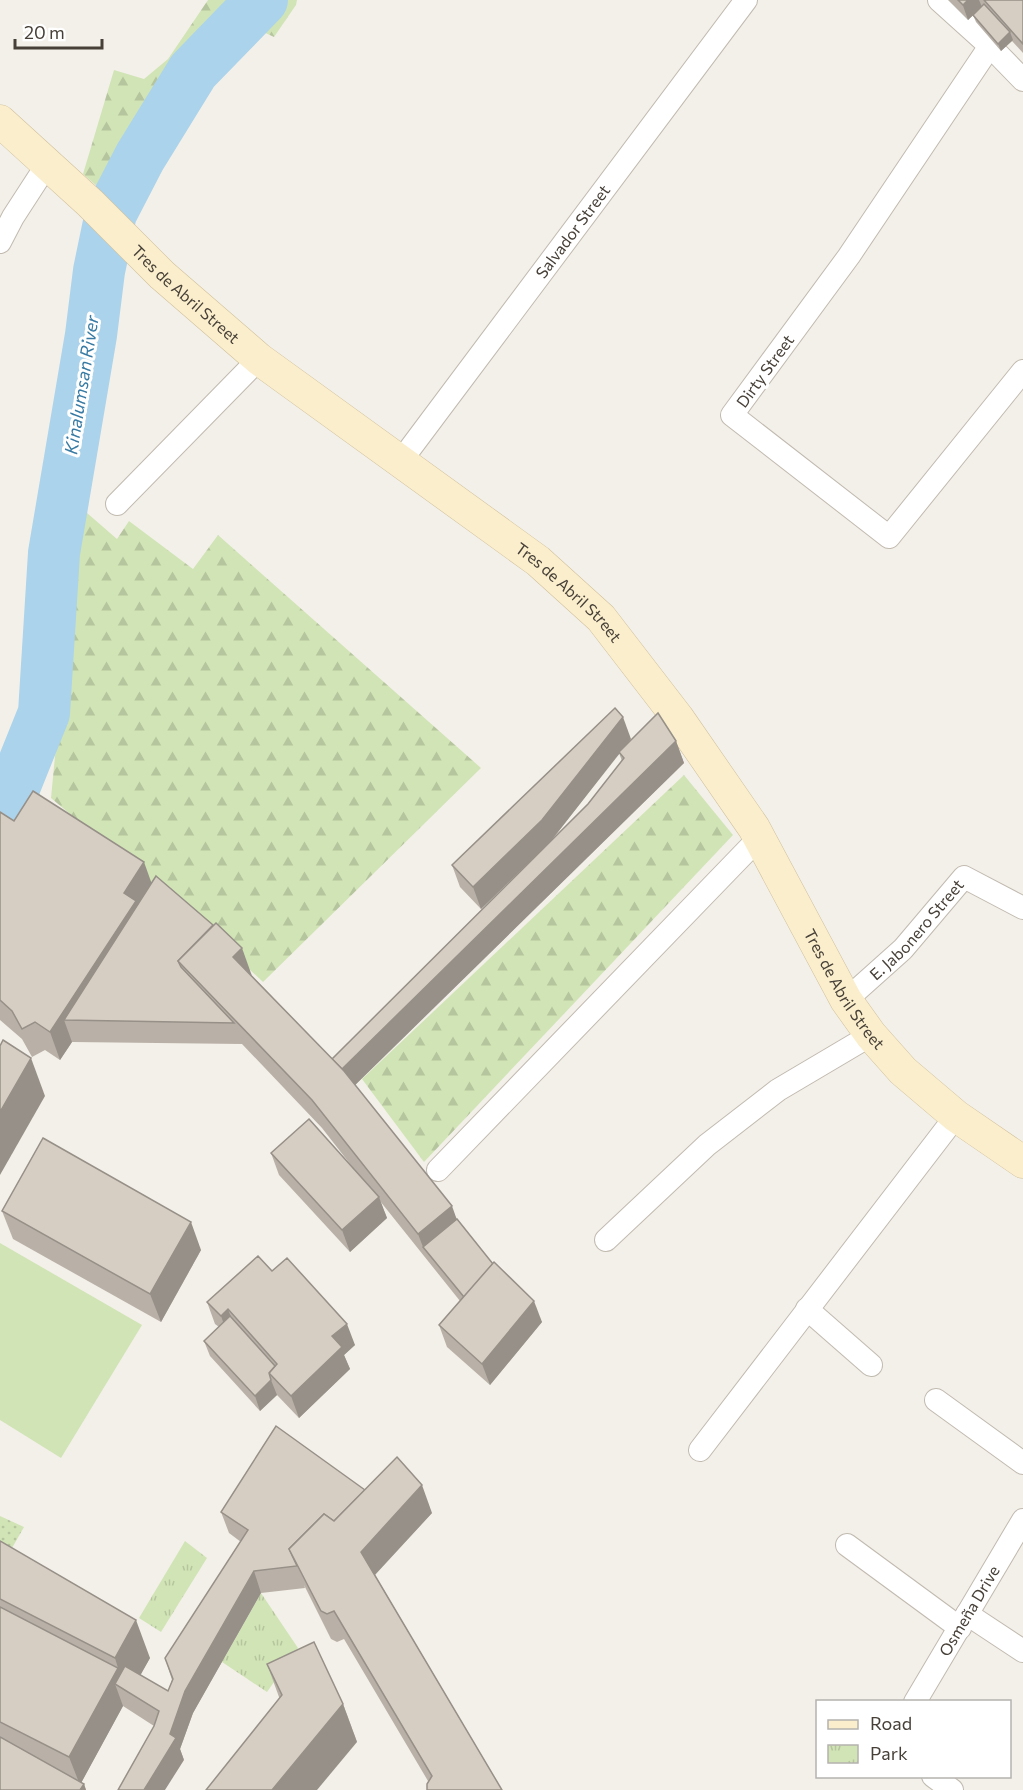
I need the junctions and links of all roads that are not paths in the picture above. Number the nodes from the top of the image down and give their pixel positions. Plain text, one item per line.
1 (746, 0) edge
2 (939, 0) edge
3 (990, 46) junction
4 (1023, 80) edge
5 (0, 121) edge
6 (48, 163) junction
7 (0, 242) edge
8 (259, 359) junction
9 (1023, 370) edge
10 (400, 462) junction
11 (117, 504) dead end
12 (759, 838) junction
13 (1023, 908) edge
14 (846, 1000) junction
15 (871, 1035) junction
16 (956, 1116) junction
17 (1023, 1162) edge
18 (438, 1170) dead end
19 (606, 1240) dead end
20 (807, 1309) junction
21 (871, 1365) dead end
22 (936, 1400) dead end
23 (700, 1450) dead end
24 (1023, 1463) edge
25 (1023, 1520) edge
26 (847, 1545) dead end
27 (964, 1621) junction
28 (1023, 1651) edge
29 (916, 1700) edge
30 (936, 1778) edge
31 (952, 1790) edge

1 - 10 street, Salvador Street
2 - 3 street
3 - 4 street
3 - 9 street, Dirty Street
5 - 6 street, Tres de Abril Street
6 - 7 street
6 - 8 street, Tres de Abril Street
8 - 10 street, Tres de Abril Street
8 - 11 street
10 - 12 street, Tres de Abril Street
12 - 14 street, Tres de Abril Street
12 - 18 street
13 - 14 street, E. Jabonero Street
14 - 15 street, Tres de Abril Street
15 - 16 street, Tres de Abril Street
15 - 19 street
16 - 17 street, Tres de Abril Street
16 - 20 street
20 - 21 street
20 - 23 street
22 - 24 street
25 - 27 street, Osmeña Drive
26 - 27 street
27 - 28 street
27 - 29 street, Osmeña Drive
30 - 31 street

